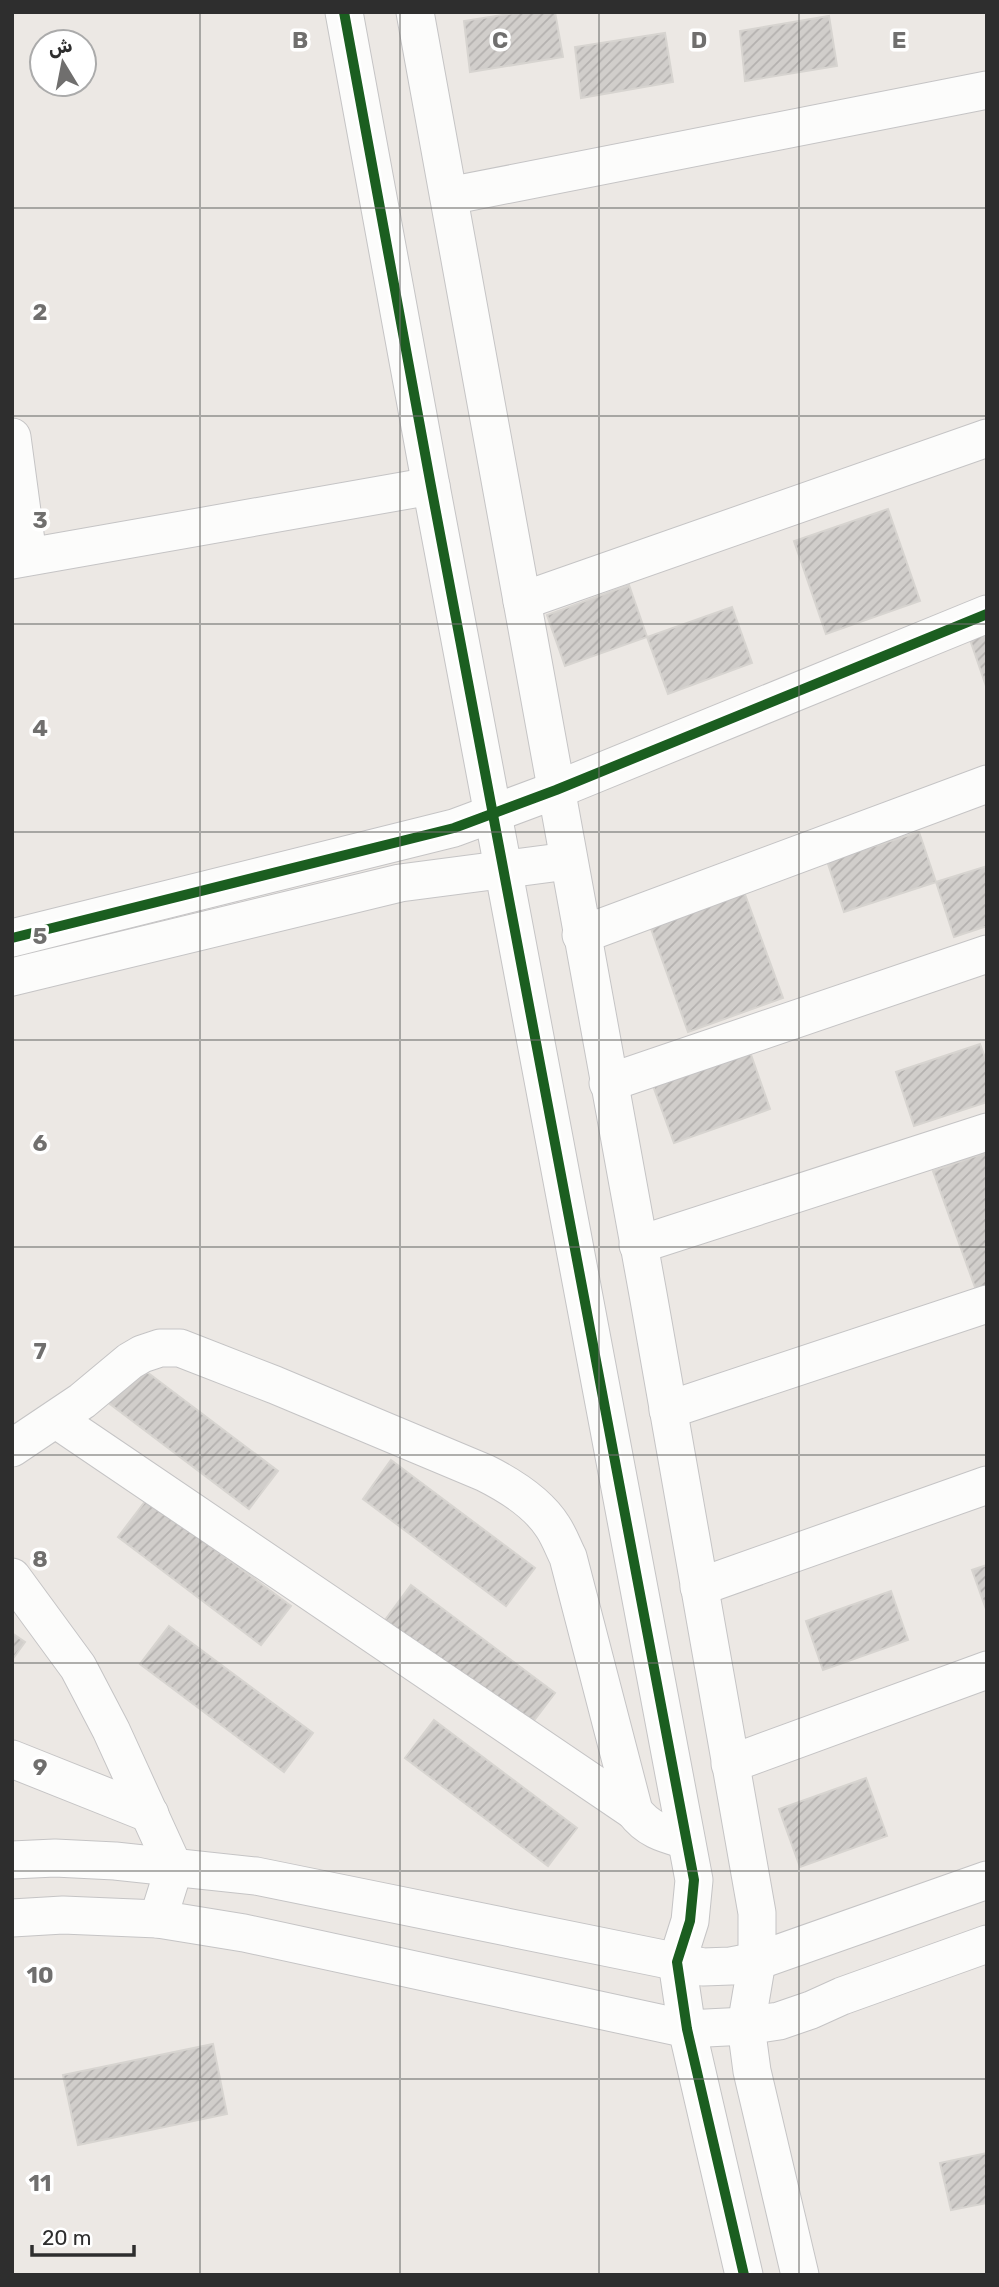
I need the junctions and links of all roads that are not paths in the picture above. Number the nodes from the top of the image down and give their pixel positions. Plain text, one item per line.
1 (344, 12) edge
2 (415, 12) edge
3 (987, 90) edge
4 (449, 196) junction
5 (12, 437) edge
6 (987, 438) edge
7 (430, 486) junction
8 (20, 558) edge
9 (522, 601) junction
10 (987, 614) edge
11 (987, 784) edge
12 (556, 790) junction
13 (492, 814) junction
14 (568, 861) junction
15 (503, 869) junction
16 (581, 935) junction
17 (12, 938) edge
18 (987, 954) edge
19 (12, 977) edge
20 (608, 1083) junction
21 (987, 1132) edge
22 (638, 1245) junction
23 (987, 1304) edge
24 (668, 1410) junction
25 (57, 1420) junction
26 (12, 1448) edge
27 (987, 1485) edge
28 (12, 1577) edge
29 (699, 1587) junction
30 (987, 1670) edge
31 (12, 1759) edge
32 (730, 1764) junction
33 (634, 1811) junction
34 (150, 1814) junction
35 (686, 1840) junction
36 (12, 1860) edge
37 (174, 1868) junction
38 (987, 1880) edge
39 (12, 1918) edge
40 (158, 1919) junction
41 (987, 1944) edge
42 (757, 1961) junction
43 (677, 1962) junction
44 (746, 2026) junction
45 (687, 2029) junction
46 (744, 2275) edge
47 (800, 2275) edge

1 - 7 street
2 - 4 street
3 - 4 street
4 - 9 street
5 - 8 street
6 - 9 street
7 - 8 street
7 - 13 street
9 - 12 street
10 - 12 street
11 - 16 street
12 - 13 street
12 - 14 street
13 - 15 street
13 - 17 street
14 - 15 street
14 - 16 street
15 - 19 street
15 - 35 street
16 - 20 street
18 - 20 street
20 - 22 street
21 - 22 street
22 - 24 street
23 - 24 street
24 - 29 street
25 - 26 street
25 - 33 street
25 - 33 street
27 - 29 street
28 - 34 street
29 - 32 street
30 - 32 street
31 - 34 street
32 - 42 street
33 - 35 street
34 - 37 street
35 - 43 street
36 - 37 street
37 - 40 street
37 - 43 street
38 - 42 street
39 - 40 street
40 - 45 street
41 - 44 street
42 - 43 street
42 - 44 street
43 - 45 street
44 - 45 street
44 - 47 street
45 - 46 street

